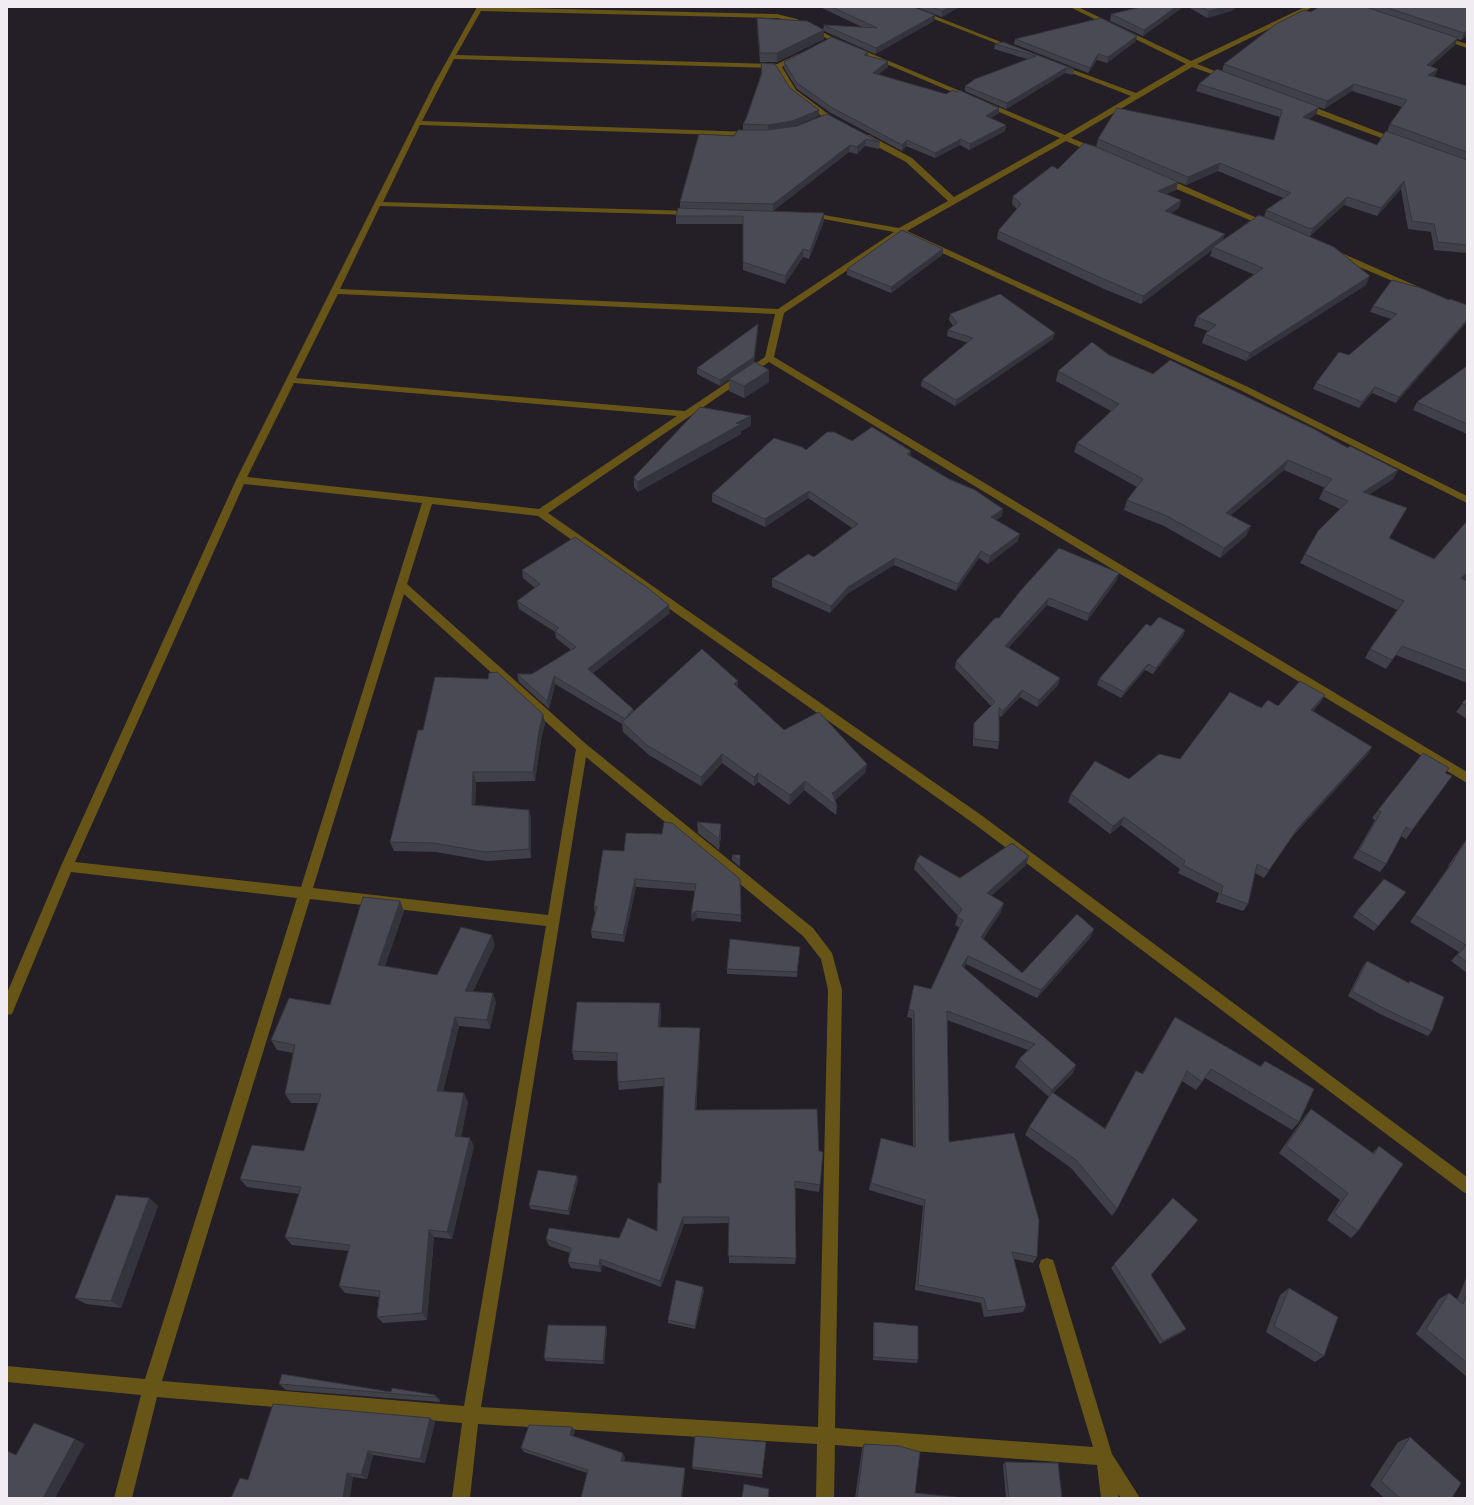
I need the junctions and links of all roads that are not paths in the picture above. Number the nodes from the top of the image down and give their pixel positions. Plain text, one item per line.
1 (906, 7) edge
2 (1073, 7) edge
3 (1310, 7) edge
4 (480, 8) edge
5 (1430, 34) edge
6 (1467, 46) edge
7 (1018, 50) edge
8 (805, 52) edge
9 (452, 57) junction
10 (1048, 62) edge
11 (1192, 64) junction
12 (778, 66) junction
13 (1236, 81) edge
14 (1137, 96) junction
15 (1296, 103) edge
16 (827, 118) edge
17 (418, 122) junction
18 (760, 134) edge
19 (861, 134) edge
20 (1066, 138) junction
21 (1407, 144) edge
22 (1102, 154) edge
23 (1153, 176) edge
24 (953, 201) junction
25 (377, 204) junction
26 (700, 213) edge
27 (802, 215) edge
28 (1277, 228) edge
29 (901, 231) junction
30 (1328, 250) edge
31 (335, 291) junction
32 (1430, 294) edge
33 (780, 312) junction
34 (770, 358) junction
35 (291, 380) junction
36 (687, 414) junction
37 (241, 480) junction
38 (428, 500) junction
39 (1467, 500) edge
40 (541, 513) junction
41 (401, 585) junction
42 (582, 747) junction
43 (1467, 778) edge
44 (67, 866) junction
45 (305, 893) junction
46 (552, 921) junction
47 (7, 1009) edge
48 (1467, 1186) edge
49 (1047, 1266) dead end
50 (7, 1374) edge
51 (151, 1388) junction
52 (471, 1415) junction
53 (826, 1436) junction
54 (1104, 1457) junction
55 (123, 1498) edge
56 (461, 1498) edge
57 (825, 1498) edge
58 (1110, 1498) edge
59 (1131, 1498) edge

1 - 7 street
2 - 11 street
3 - 11 street
4 - 9 street
4 - 20 street
5 - 6 street
8 - 12 street
9 - 12 street
9 - 17 street
10 - 14 street
11 - 13 street
11 - 14 street
12 - 16 street
14 - 20 street
15 - 21 street
17 - 18 street
17 - 25 street
19 - 24 street
20 - 22 street
20 - 24 street
23 - 28 street
24 - 29 street
25 - 26 street
25 - 31 street
27 - 29 street
29 - 33 street
29 - 39 street
30 - 32 street
31 - 33 street
31 - 35 street
33 - 34 street
34 - 36 street
34 - 43 street
35 - 36 street
35 - 37 street
36 - 40 street
37 - 38 street
37 - 44 street
38 - 40 street
38 - 41 street
40 - 48 street
41 - 42 street
41 - 45 street
42 - 46 street
42 - 53 street
44 - 45 street
44 - 47 street
45 - 46 street
45 - 51 street
46 - 52 street
49 - 54 street
50 - 51 street
51 - 52 street
51 - 55 street
52 - 53 street
52 - 56 street
53 - 54 street
53 - 57 street
54 - 58 street
54 - 59 street

